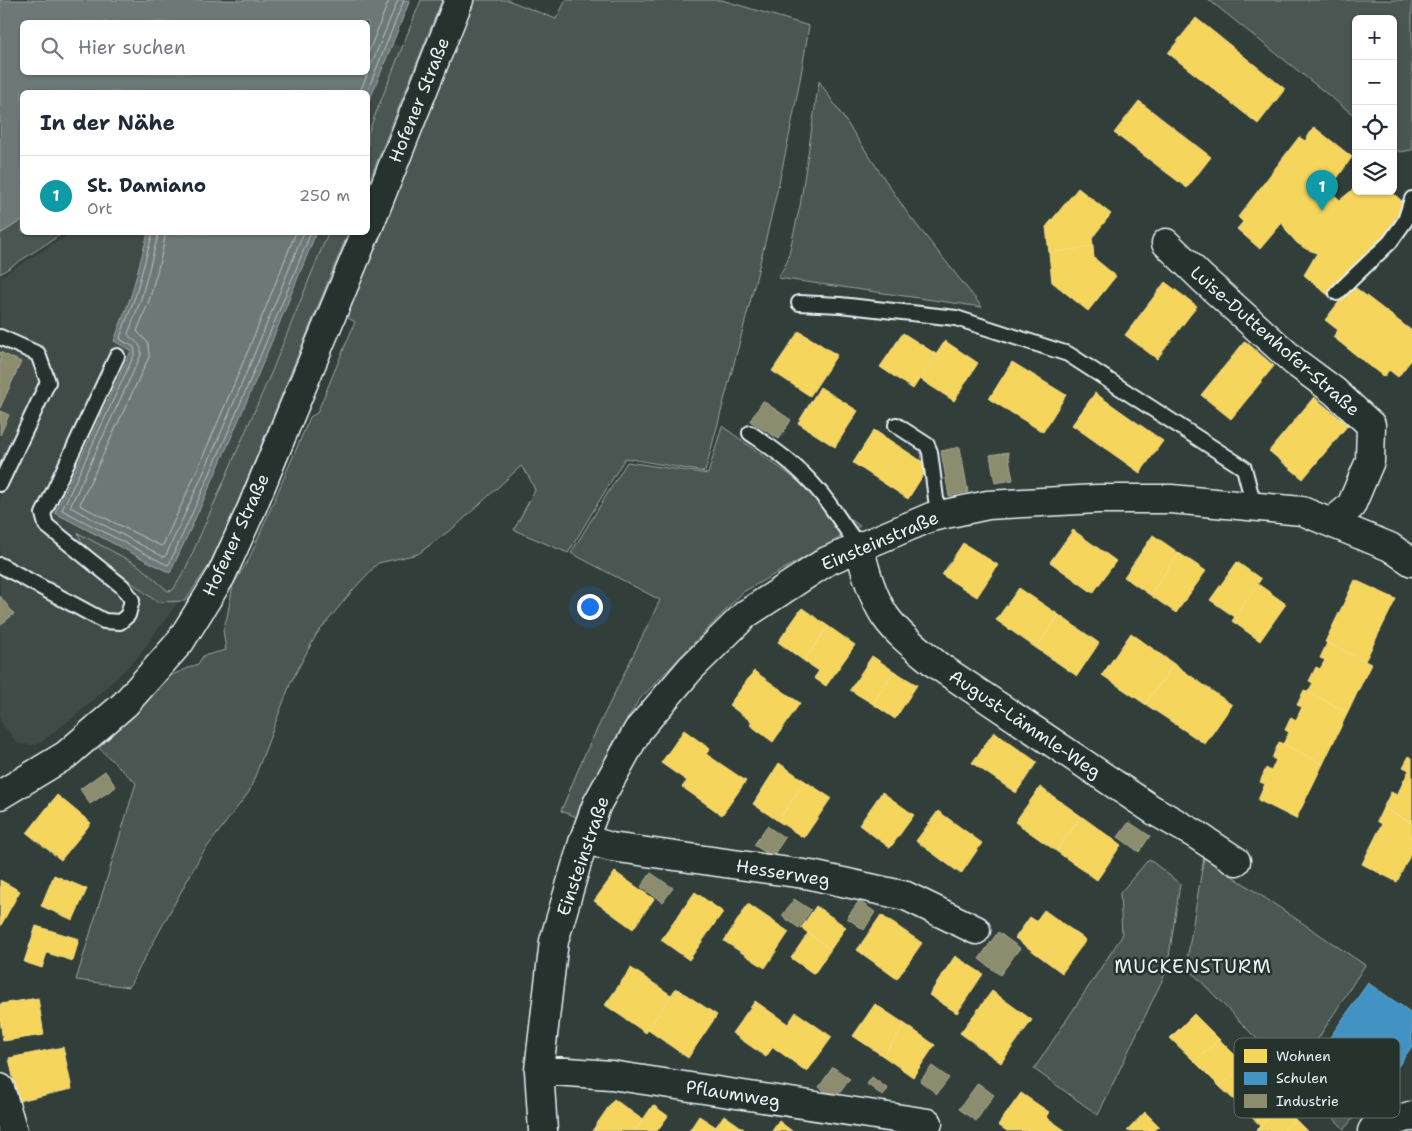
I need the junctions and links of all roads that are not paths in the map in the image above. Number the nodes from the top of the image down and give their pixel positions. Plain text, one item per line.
1 (459, 0) edge
2 (1412, 199) edge
3 (370, 223) edge
4 (365, 235) edge
5 (1166, 242) dead end
6 (1337, 294) dead end
7 (799, 304) dead end
8 (0, 337) edge
9 (117, 356) dead end
10 (896, 425) dead end
11 (750, 433) dead end
12 (0, 484) edge
13 (1254, 506) junction
14 (938, 516) junction
15 (1332, 522) junction
16 (859, 546) junction
17 (1412, 562) edge
18 (0, 565) edge
19 (2, 791) edge
20 (584, 839) junction
21 (1236, 861) dead end
22 (976, 930) dead end
23 (538, 1070) junction
24 (0, 1088) edge
25 (1412, 1117) edge
26 (928, 1123) dead end
27 (13, 1131) edge
28 (543, 1131) edge
29 (1372, 1131) edge

1 - 3 street, Hofener Straße
2 - 6 lane
4 - 19 street, Hofener Straße
5 - 15 street, Luise-Duttenhofer-Straße
7 - 13 lane
8 - 12 lane
9 - 18 lane
10 - 14 lane
11 - 16 lane
13 - 14 street, Einsteinstraße
13 - 15 street, Einsteinstraße
14 - 16 street, Einsteinstraße
15 - 17 street, Einsteinstraße
16 - 20 street, Einsteinstraße
16 - 21 street, August-Lämmle-Weg
20 - 22 street, Hesserweg
20 - 23 street, Einsteinstraße
23 - 26 street, Pflaumweg
23 - 28 street, Einsteinstraße
24 - 27 street
25 - 29 street

